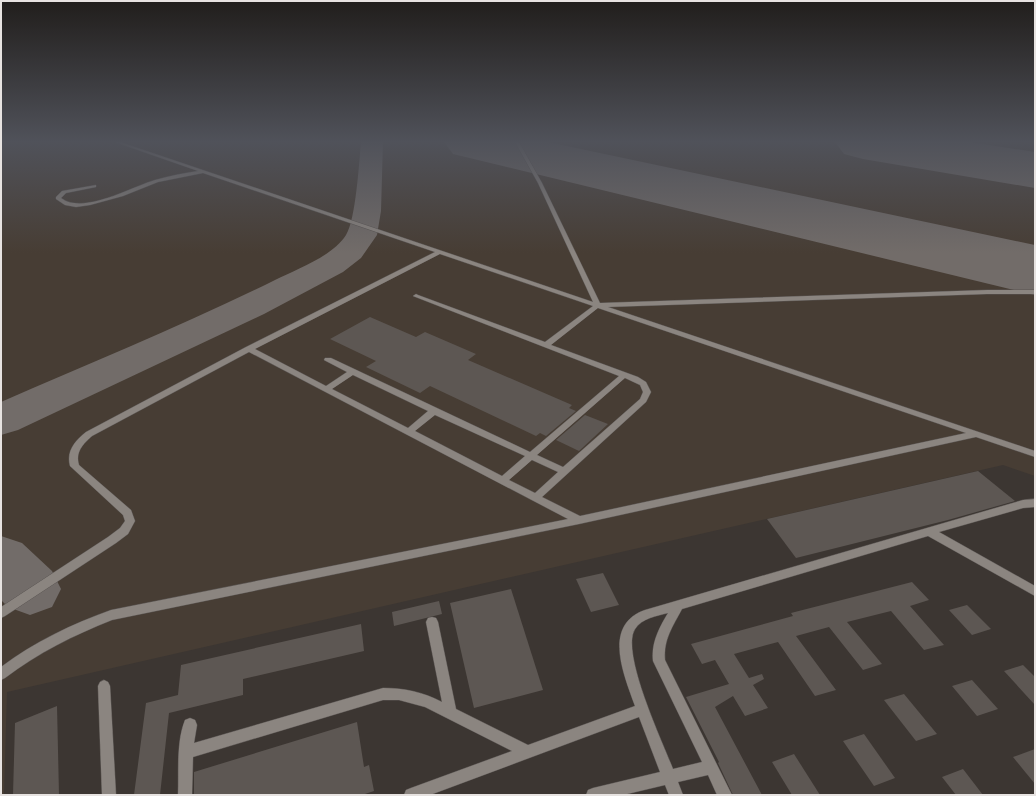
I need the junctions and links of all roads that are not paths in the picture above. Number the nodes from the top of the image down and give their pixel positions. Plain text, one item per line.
1 (163, 179) edge
2 (227, 179) edge
3 (538, 179) edge
4 (94, 186) dead end
5 (439, 252) junction
6 (1035, 292) edge
7 (416, 296) dead end
8 (598, 305) junction
9 (546, 345) junction
10 (249, 349) junction
11 (328, 360) dead end
12 (352, 372) junction
13 (624, 375) junction
14 (326, 389) junction
15 (434, 411) junction
16 (409, 432) junction
17 (976, 434) junction
18 (1035, 454) edge
19 (532, 456) junction
20 (564, 471) junction
21 (503, 480) junction
22 (536, 497) junction
23 (1035, 503) edge
24 (579, 520) junction
25 (930, 532) junction
26 (1035, 591) edge
27 (678, 606) junction
28 (1, 613) edge
29 (432, 622) dead end
30 (1, 674) edge
31 (104, 686) dead end
32 (643, 709) junction
33 (450, 712) junction
34 (190, 725) dead end
35 (186, 752) junction
36 (528, 752) junction
37 (711, 767) junction
38 (669, 777) junction
39 (109, 795) edge
40 (184, 795) edge
41 (411, 795) edge
42 (594, 795) edge
43 (676, 795) edge
44 (725, 795) edge

1 - 4 lane
2 - 5 lane
3 - 8 lane
5 - 8 lane
5 - 10 lane
6 - 8 lane
7 - 9 lane
8 - 9 lane
8 - 17 lane
9 - 13 lane
10 - 14 lane
10 - 28 lane
11 - 12 lane
12 - 14 lane
12 - 15 lane
13 - 19 lane
13 - 20 lane
14 - 16 lane
15 - 16 lane
15 - 19 lane
16 - 21 lane
17 - 18 lane
17 - 24 lane
19 - 20 lane
19 - 21 lane
20 - 22 lane
21 - 22 lane
22 - 24 lane
23 - 25 lane
24 - 30 lane
25 - 26 lane
25 - 27 lane
27 - 32 lane
27 - 37 lane
29 - 33 lane
31 - 39 lane
32 - 36 lane
32 - 38 lane
33 - 35 lane
33 - 36 lane
34 - 35 lane
35 - 40 lane
36 - 41 lane
37 - 38 lane
37 - 44 lane
38 - 42 lane
38 - 43 lane

